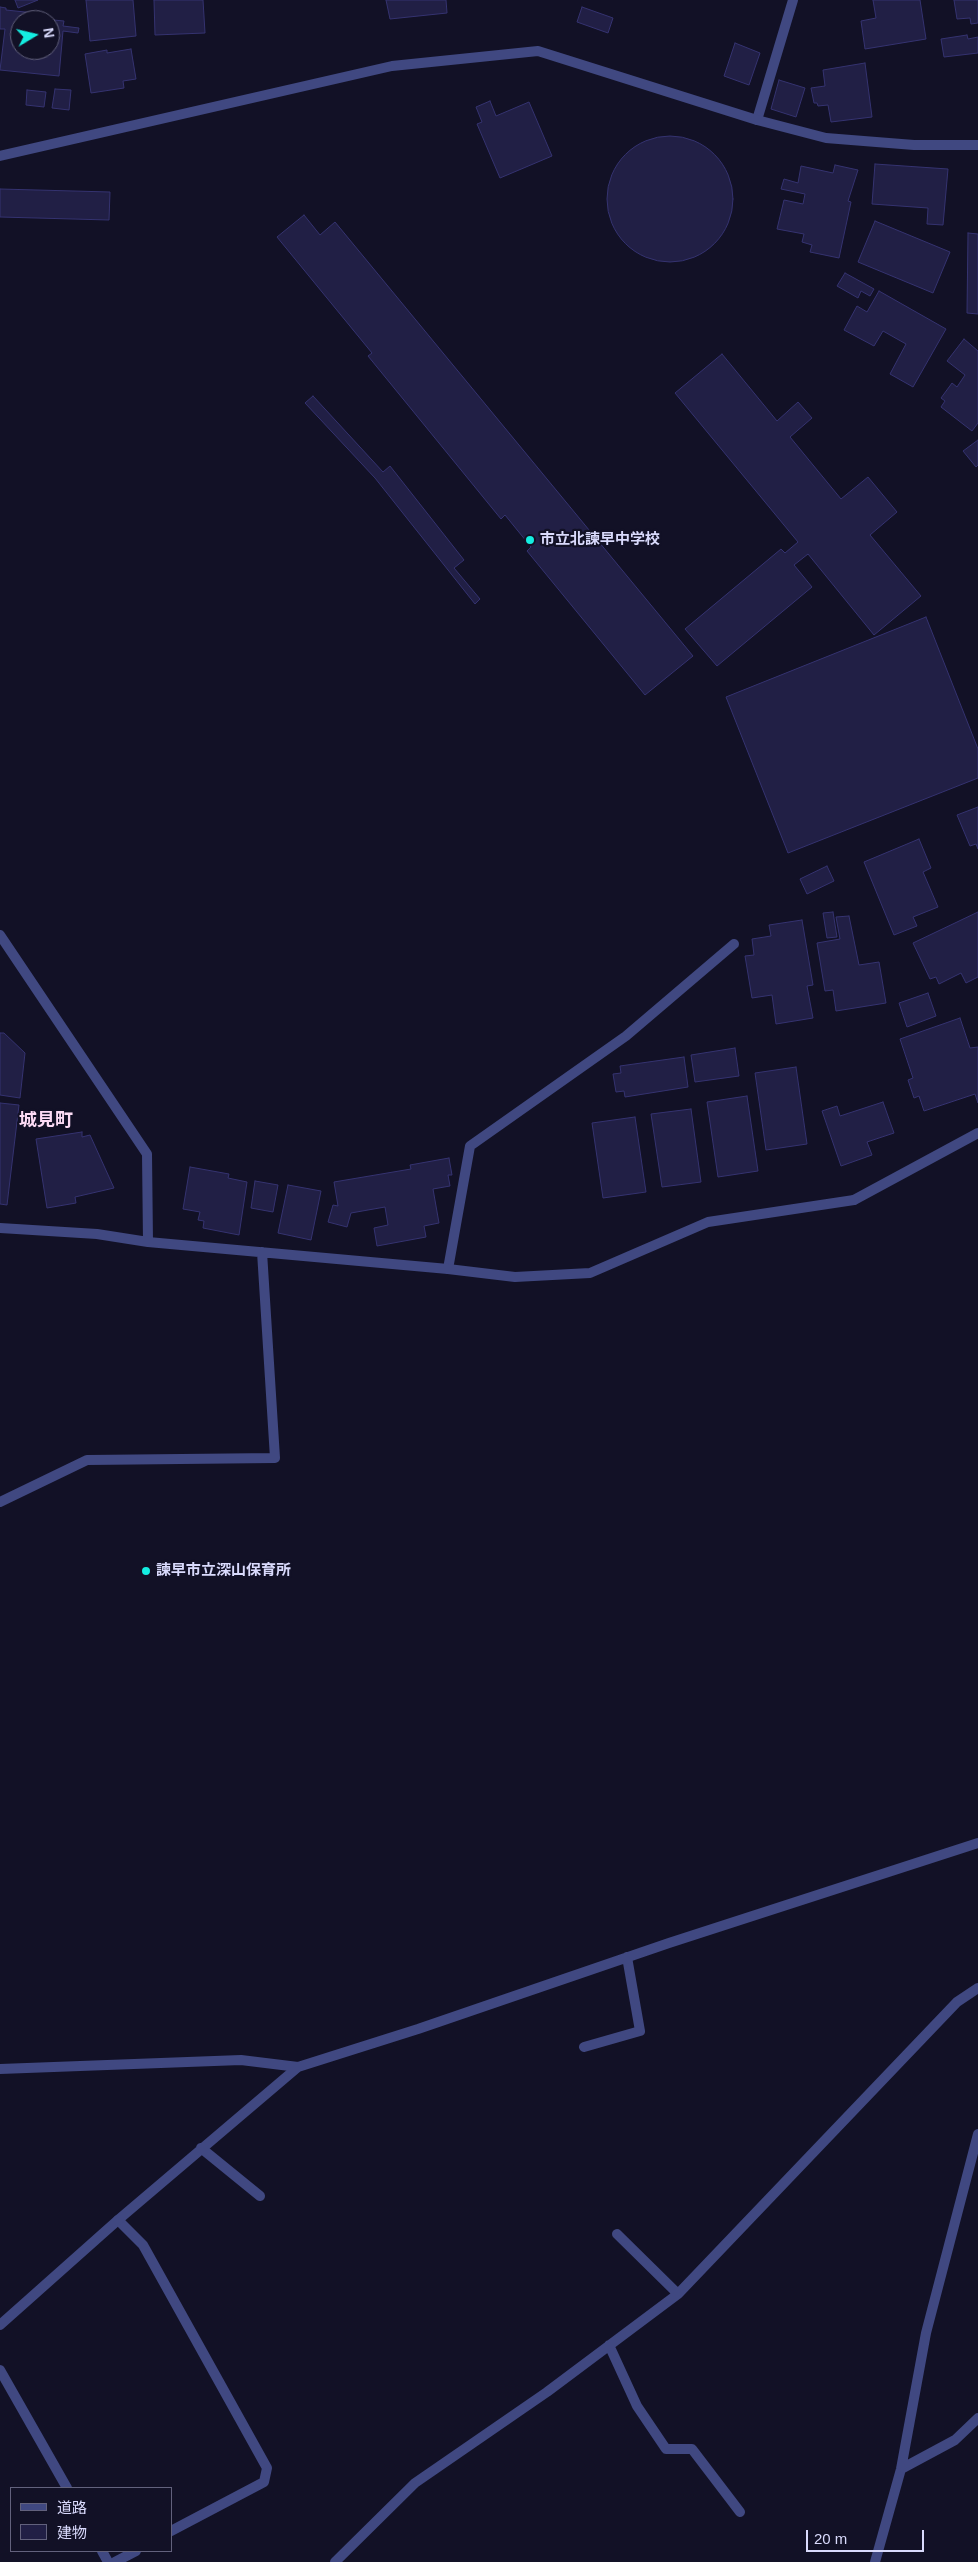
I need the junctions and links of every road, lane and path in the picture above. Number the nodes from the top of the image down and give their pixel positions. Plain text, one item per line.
1 (793, 0) edge
2 (757, 120) junction
3 (978, 145) edge
4 (0, 156) edge
5 (0, 935) edge
6 (734, 944) dead end
7 (978, 1132) edge
8 (0, 1228) edge
9 (148, 1242) junction
10 (262, 1252) junction
11 (448, 1269) junction
12 (0, 1502) edge
13 (978, 1843) edge
14 (627, 1957) junction
15 (978, 1988) edge
16 (584, 2047) dead end
17 (298, 2067) junction
18 (0, 2069) edge
19 (978, 2134) edge
20 (202, 2148) junction
21 (260, 2196) dead end
22 (118, 2220) junction
23 (617, 2234) dead end
24 (678, 2294) junction
25 (0, 2325) edge
26 (609, 2345) junction
27 (0, 2370) edge
28 (978, 2418) edge
29 (901, 2469) junction
30 (66, 2487) edge
31 (740, 2512) dead end
32 (172, 2530) edge
33 (134, 2552) edge
34 (115, 2562) edge
35 (335, 2562) edge
36 (875, 2562) edge

1 - 2 street
2 - 3 street
2 - 4 street
5 - 9 street
6 - 11 street
7 - 11 street
8 - 9 street
9 - 10 street
10 - 11 street
10 - 12 street
13 - 14 street
14 - 16 street
14 - 17 street
15 - 24 street
17 - 18 street
17 - 20 street
19 - 29 street
20 - 21 street
20 - 22 street
22 - 25 street
22 - 32 street
23 - 24 street
24 - 26 street
26 - 31 street
26 - 35 street
27 - 30 street
28 - 29 street
29 - 36 street
33 - 34 street

